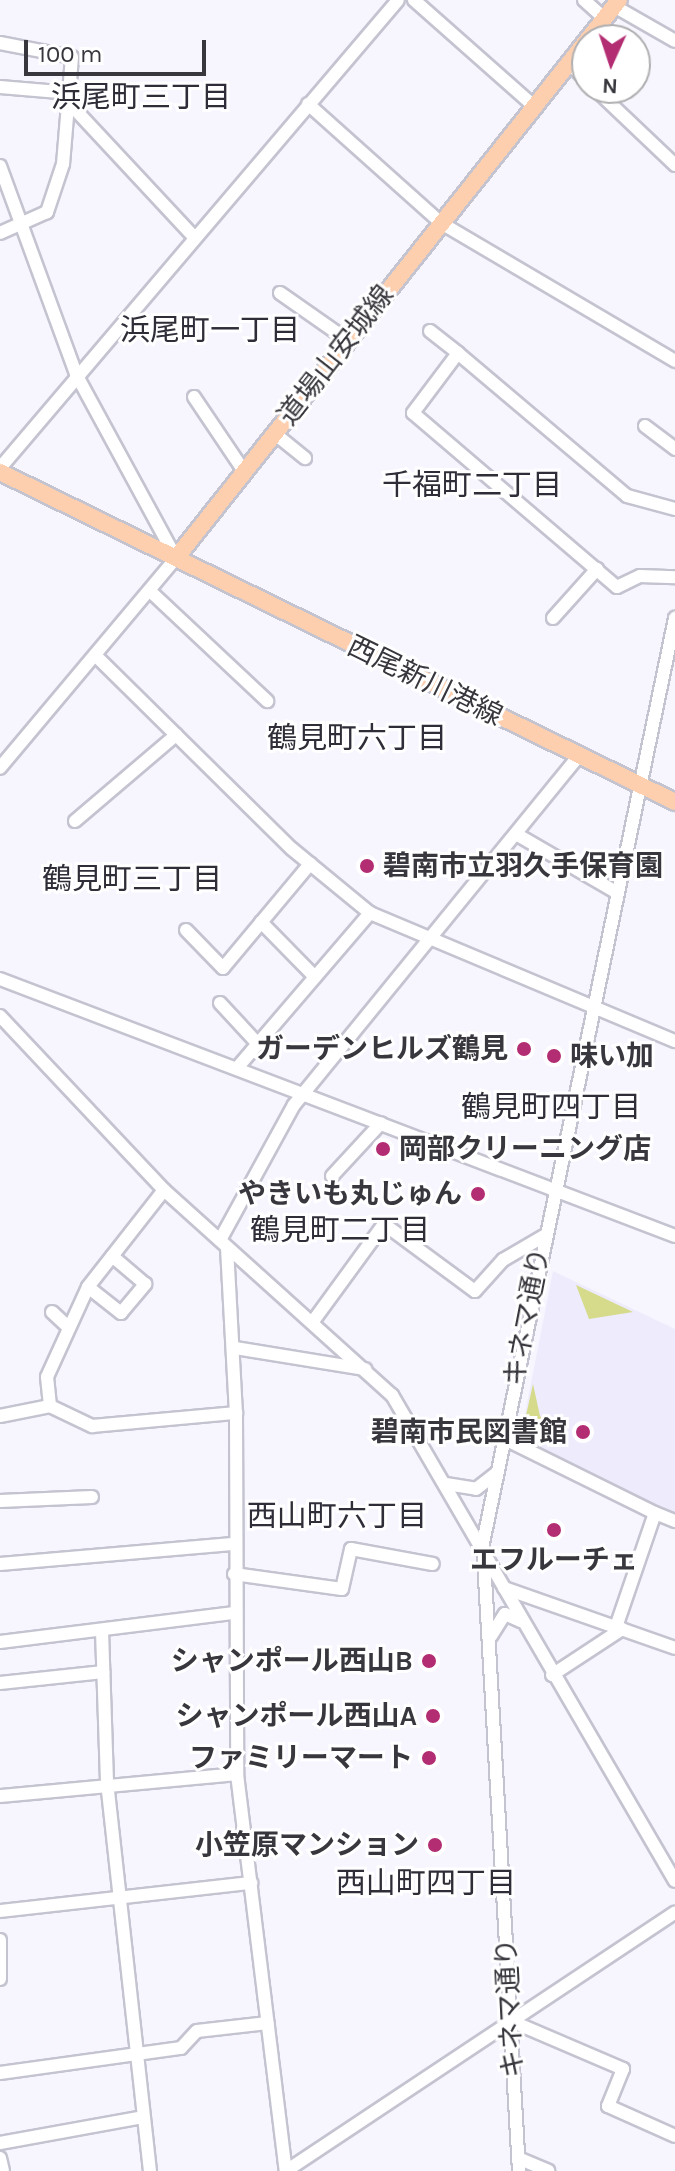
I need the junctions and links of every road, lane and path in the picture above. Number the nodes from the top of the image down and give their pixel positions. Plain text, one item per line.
1 (398, 0) edge
2 (414, 0) edge
3 (584, 0) edge
4 (612, 8) edge
5 (675, 41) edge
6 (0, 43) edge
7 (568, 62) junction
8 (571, 65) edge
9 (0, 87) edge
10 (71, 99) junction
11 (308, 104) junction
12 (611, 104) edge
13 (534, 106) junction
14 (675, 165) edge
15 (0, 166) edge
16 (441, 223) junction
17 (22, 226) junction
18 (0, 233) edge
19 (194, 237) junction
20 (280, 293) dead end
21 (430, 331) dead end
22 (347, 340) junction
23 (458, 353) junction
24 (675, 361) edge
25 (76, 374) junction
26 (194, 397) dead end
27 (645, 426) dead end
28 (274, 433) junction
29 (675, 449) edge
30 (305, 458) dead end
31 (0, 470) edge
32 (244, 471) junction
33 (675, 509) edge
34 (176, 558) junction
35 (597, 569) junction
36 (675, 577) edge
37 (150, 591) junction
38 (553, 618) dead end
39 (675, 618) edge
40 (95, 655) junction
41 (267, 701) dead end
42 (176, 735) junction
43 (579, 756) junction
44 (0, 768) edge
45 (639, 785) junction
46 (675, 802) edge
47 (75, 821) dead end
48 (516, 834) junction
49 (310, 864) junction
50 (616, 892) junction
51 (370, 913) junction
52 (261, 922) junction
53 (186, 930) dead end
54 (426, 939) junction
55 (315, 977) junction
56 (0, 979) edge
57 (592, 1001) junction
58 (220, 1003) dead end
59 (0, 1016) edge
60 (675, 1041) edge
61 (258, 1044) junction
62 (238, 1067) junction
63 (308, 1091) junction
64 (381, 1123) junction
65 (332, 1176) dead end
66 (553, 1188) junction
67 (164, 1190) junction
68 (544, 1236) junction
69 (675, 1236) edge
70 (224, 1244) junction
71 (112, 1256) junction
72 (88, 1287) junction
73 (52, 1312) dead end
74 (314, 1320) junction
75 (68, 1327) junction
76 (235, 1348) junction
77 (365, 1369) junction
78 (50, 1406) junction
79 (236, 1413) junction
80 (0, 1416) edge
81 (503, 1438) junction
82 (495, 1474) junction
83 (444, 1483) junction
84 (92, 1497) dead end
85 (0, 1501) edge
86 (655, 1513) junction
87 (675, 1521) edge
88 (483, 1543) junction
89 (235, 1544) junction
90 (0, 1564) edge
91 (433, 1564) dead end
92 (234, 1574) junction
93 (504, 1588) junction
94 (234, 1613) junction
95 (526, 1626) junction
96 (619, 1628) junction
97 (102, 1631) junction
98 (0, 1642) edge
99 (490, 1647) junction
100 (675, 1648) edge
101 (103, 1672) junction
102 (552, 1675) junction
103 (0, 1683) edge
104 (237, 1774) junction
105 (107, 1782) junction
106 (0, 1796) edge
107 (675, 1881) edge
108 (251, 1883) junction
109 (119, 1899) junction
110 (0, 1911) edge
111 (675, 1913) edge
112 (0, 1940) edge
113 (0, 1979) edge
114 (511, 2021) junction
115 (268, 2023) junction
116 (135, 2052) junction
117 (0, 2073) edge
118 (143, 2117) junction
119 (675, 2136) edge
120 (0, 2143) edge
121 (0, 2158) edge
122 (519, 2165) edge
123 (3, 2171) edge
124 (150, 2171) edge
125 (548, 2171) edge

1 - 11 street
2 - 13 street
3 - 4 street
4 - 5 street
4 - 7 main road, 道場山安城線
6 - 10 street
7 - 8 street
7 - 13 main road, 道場山安城線
9 - 10 street
10 - 17 street
10 - 19 street
11 - 16 street
11 - 19 street
12 - 14 street
13 - 16 main road, 道場山安城線
15 - 17 street
16 - 22 main road, 道場山安城線
16 - 24 street
17 - 18 street
17 - 25 street
19 - 25 street
20 - 22 street
21 - 23 street
22 - 28 main road, 道場山安城線
23 - 33 street
23 - 35 street
25 - 31 street
25 - 34 street
26 - 32 street
27 - 29 street
28 - 30 street
28 - 32 main road, 道場山安城線
31 - 34 main road
32 - 34 main road, 道場山安城線
34 - 37 street
34 - 43 main road, 西尾新川港線
35 - 36 street
35 - 38 street
37 - 40 street
37 - 41 street
39 - 45 street, キネマ通り
40 - 42 street
40 - 44 street
42 - 47 street
42 - 49 street
43 - 45 main road, 西尾新川港線
43 - 48 street
45 - 46 main road, 西尾新川港線
45 - 50 street, キネマ通り
48 - 50 street
48 - 54 street
49 - 51 street
49 - 52 street
50 - 57 street, キネマ通り
51 - 54 street
51 - 55 street
52 - 53 street
52 - 55 street
54 - 57 street
54 - 63 street
55 - 61 street
56 - 62 street
57 - 60 street
57 - 66 street, キネマ通り
58 - 61 street
59 - 67 street
61 - 62 street
62 - 63 street
63 - 64 street
63 - 70 street
64 - 65 street
64 - 66 street
66 - 68 street, キネマ通り
66 - 69 street
67 - 70 street
67 - 71 street
68 - 74 street
68 - 81 street, キネマ通り
70 - 74 street
70 - 76 street
71 - 72 street
71 - 72 street
72 - 75 street
73 - 75 street
74 - 77 street
75 - 78 street
76 - 77 street
76 - 79 street
77 - 83 street
78 - 79 street
78 - 80 street
79 - 89 street
81 - 82 street, キネマ通り
81 - 86 street
82 - 83 street
82 - 88 street, キネマ通り
83 - 88 street
84 - 85 street
86 - 87 street
86 - 96 street
88 - 93 street
88 - 99 street, キネマ通り
89 - 90 street
89 - 92 street
91 - 92 street
92 - 94 street
93 - 95 street
93 - 96 street
94 - 97 street
94 - 104 street
95 - 99 street
95 - 102 street
96 - 100 street
96 - 102 street
97 - 98 street
97 - 101 street
99 - 114 street, キネマ通り
101 - 103 street
101 - 105 street
102 - 107 street
104 - 105 street
104 - 108 street
105 - 106 street
105 - 109 street
108 - 109 street
108 - 115 street
109 - 110 street
109 - 116 street
111 - 114 street
112 - 113 street
114 - 115 street
114 - 119 street
114 - 122 street, キネマ通り
115 - 116 street
116 - 117 street
116 - 118 street
118 - 120 street
118 - 124 street
121 - 123 street
122 - 125 street

